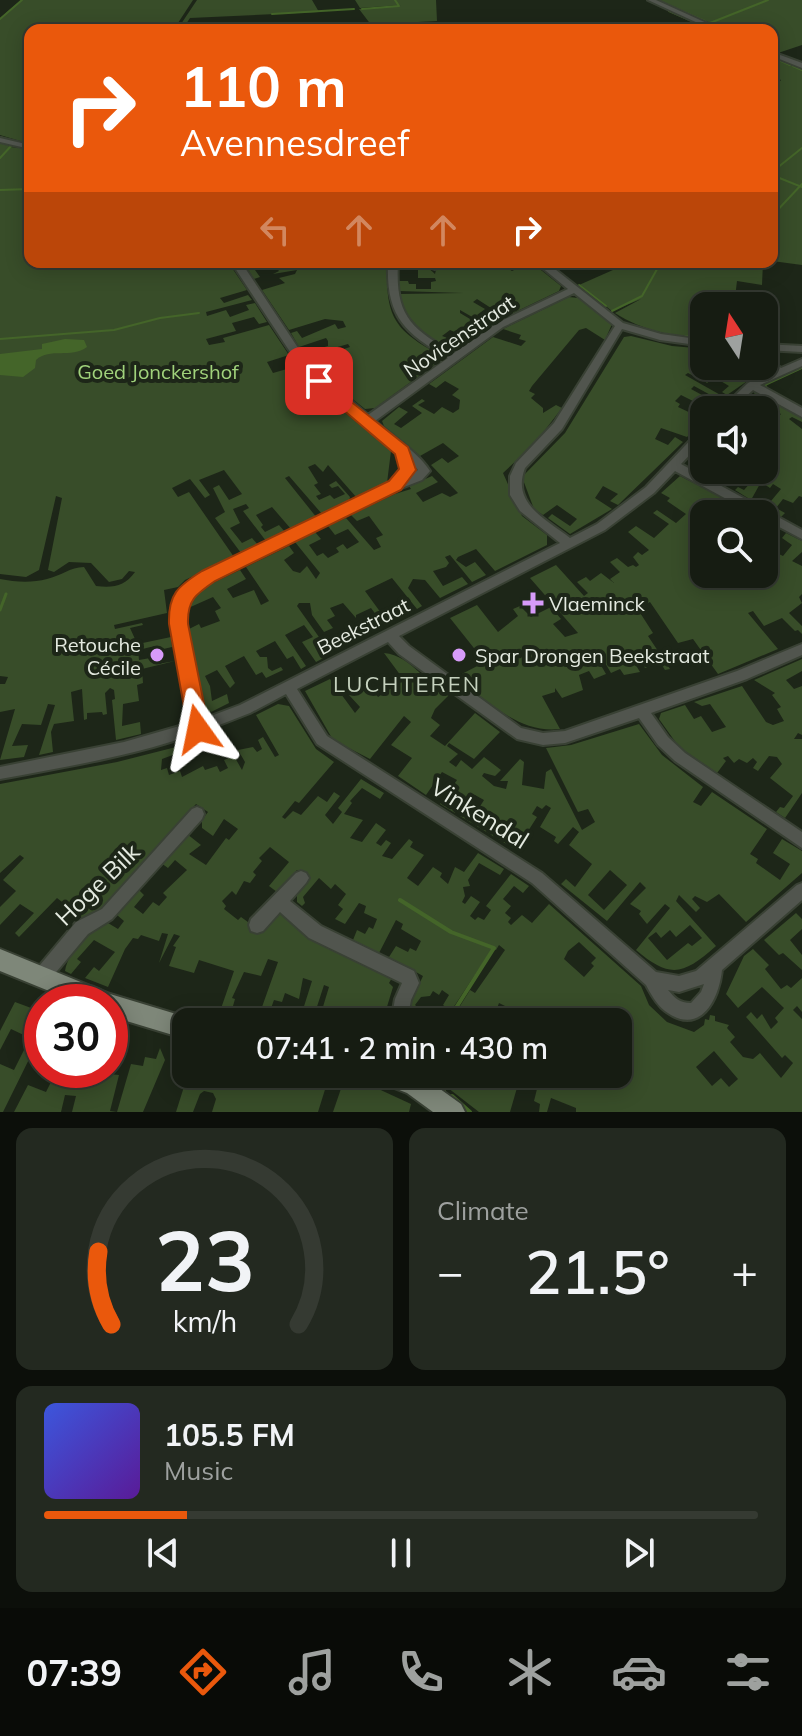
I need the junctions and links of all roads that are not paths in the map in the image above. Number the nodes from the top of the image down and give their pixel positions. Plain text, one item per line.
1 (651, 0) edge
2 (705, 24) edge
3 (778, 56) edge
4 (802, 66) edge
5 (0, 140) edge
6 (24, 146) edge
7 (240, 268) edge
8 (393, 268) edge
9 (548, 268) edge
10 (576, 289) junction
11 (620, 325) junction
12 (690, 341) edge
13 (778, 348) edge
14 (802, 349) edge
15 (455, 358) junction
16 (802, 362) edge
17 (779, 371) joint
18 (752, 385) junction
19 (740, 396) edge
20 (802, 413) edge
21 (367, 421) junction
22 (690, 449) edge
23 (675, 466) junction
24 (738, 500) edge
25 (778, 522) edge
26 (802, 535) edge
27 (570, 544) junction
28 (389, 635) junction
29 (802, 649) edge
30 (289, 687) junction
31 (642, 711) junction
32 (198, 729) junction
33 (0, 773) edge
34 (195, 825) dead end
35 (802, 841) edge
36 (301, 878) dead end
37 (802, 890) edge
38 (279, 901) junction
39 (257, 925) dead end
40 (0, 960) edge
41 (714, 966) junction
42 (41, 977) junction
43 (652, 979) junction
44 (58, 984) edge
45 (401, 1008) edge
46 (128, 1010) edge
47 (172, 1024) edge
48 (420, 1088) edge
49 (453, 1112) edge

1 - 2 street
3 - 4 street
5 - 6 street
7 - 21 street
8 - 15 street
9 - 10 street
10 - 11 street
10 - 15 street, Novicenstraat
11 - 12 street
11 - 27 street
13 - 14 street
15 - 21 street, Novicenstraat
16 - 17 street
17 - 18 street
18 - 19 street
18 - 20 street
21 - 32 street
22 - 23 street, Beekstraat
23 - 24 street
23 - 27 street, Beekstraat
25 - 26 street
27 - 28 street, Beekstraat
28 - 30 street, Beekstraat
28 - 31 street
29 - 31 street
30 - 32 street, Beekstraat
30 - 43 street, Vinkendal
31 - 35 street
32 - 33 street, Beekstraat
34 - 42 street, Hoge Bilk
36 - 38 street
37 - 41 street
38 - 39 street
38 - 45 street
40 - 42 main road
41 - 43 street
41 - 43 street, Vinkendal
42 - 44 main road
46 - 47 main road
48 - 49 main road

